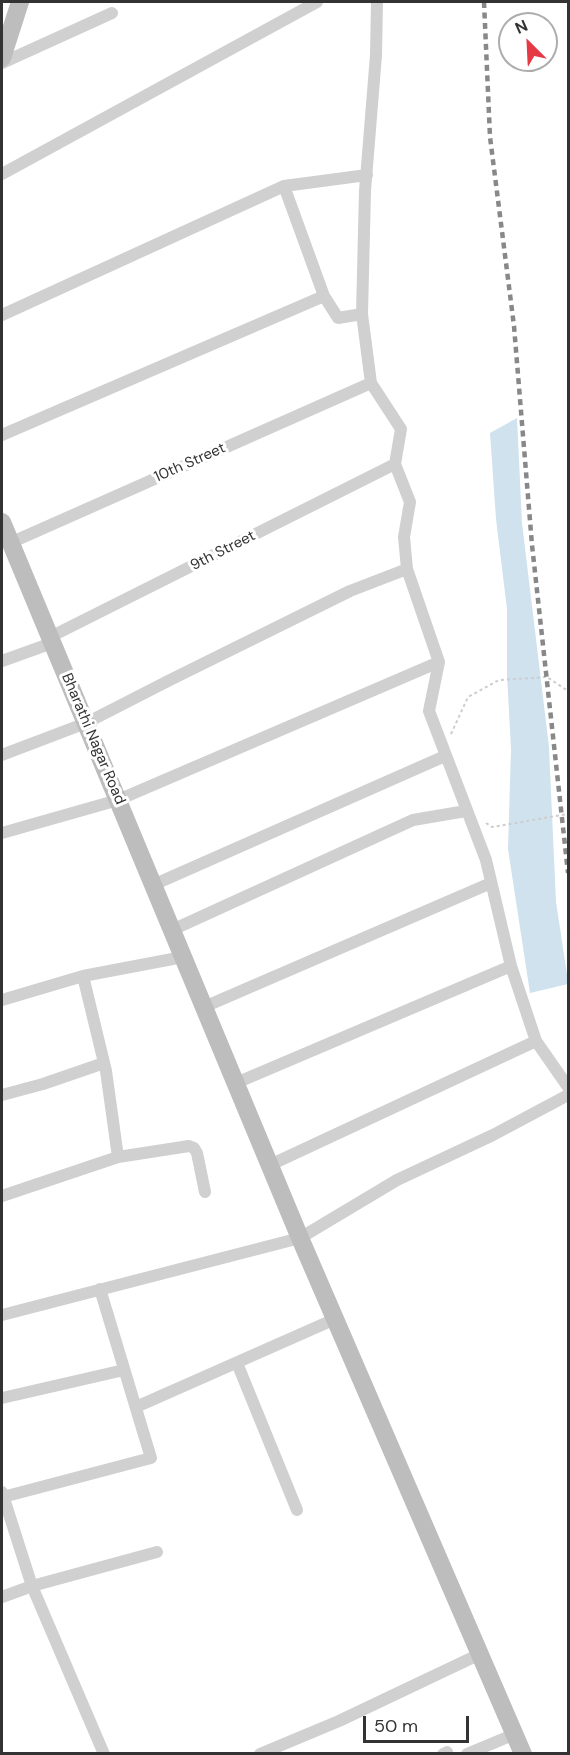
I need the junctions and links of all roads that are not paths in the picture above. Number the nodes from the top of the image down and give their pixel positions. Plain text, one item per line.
1 (20, 2) edge
2 (317, 2) edge
3 (377, 2) edge
4 (298, 6) edge
5 (112, 14) dead end
6 (2, 61) edge
7 (2, 174) edge
8 (367, 175) junction
9 (284, 186) junction
10 (324, 296) junction
11 (362, 314) junction
12 (2, 315) edge
13 (370, 383) junction
14 (2, 435) edge
15 (395, 464) junction
16 (2, 522) edge
17 (10, 543) junction
18 (407, 569) junction
19 (51, 640) junction
20 (2, 661) edge
21 (439, 662) junction
22 (86, 723) junction
23 (2, 755) edge
24 (445, 756) junction
25 (118, 800) junction
26 (466, 811) junction
27 (2, 833) edge
28 (491, 883) junction
29 (153, 885) junction
30 (172, 930) junction
31 (183, 957) junction
32 (511, 966) junction
33 (83, 976) junction
34 (2, 1000) edge
35 (204, 1007) junction
36 (536, 1041) junction
37 (104, 1063) junction
38 (236, 1083) junction
39 (568, 1087) edge
40 (2, 1095) edge
41 (568, 1095) edge
42 (118, 1157) junction
43 (270, 1165) junction
44 (205, 1192) dead end
45 (2, 1196) edge
46 (300, 1238) junction
47 (100, 1289) junction
48 (2, 1315) edge
49 (335, 1319) junction
50 (237, 1363) junction
51 (124, 1370) junction
52 (2, 1398) edge
53 (136, 1407) junction
54 (2, 1495) edge
55 (297, 1510) dead end
56 (158, 1552) dead end
57 (32, 1586) junction
58 (2, 1597) edge
59 (480, 1654) junction
60 (514, 1734) junction
61 (104, 1754) edge
62 (260, 1754) edge
63 (442, 1754) edge
64 (447, 1754) edge
65 (467, 1754) edge
66 (523, 1754) edge

1 - 6 main road
2 - 4 street
3 - 8 street
4 - 7 street
5 - 6 street
8 - 9 street
8 - 11 street
9 - 10 street
9 - 12 street
10 - 11 street
10 - 14 street
11 - 13 street
13 - 15 street
13 - 17 street, 10th Street
15 - 18 street
15 - 19 street, 9th Street
16 - 17 main road, Bharathi Nagar Road
17 - 19 main road, Bharathi Nagar Road
18 - 21 street
18 - 22 street
19 - 20 street, 9th Street
19 - 22 main road, Bharathi Nagar Road
21 - 24 street
21 - 25 street
22 - 23 street
22 - 25 main road, Bharathi Nagar Road
24 - 26 street
24 - 29 street
25 - 27 street
25 - 29 main road, Bharathi Nagar Road
26 - 28 street
26 - 30 street
28 - 32 street
28 - 35 street
29 - 30 main road, Bharathi Nagar Road
30 - 31 main road, Bharathi Nagar Road
31 - 33 street
31 - 35 main road, Bharathi Nagar Road
32 - 36 street
32 - 38 street
33 - 34 street
33 - 37 street
35 - 38 main road, Bharathi Nagar Road
36 - 39 street
36 - 43 street
37 - 40 street
37 - 42 street
38 - 43 main road, Bharathi Nagar Road
41 - 46 street
42 - 44 street
42 - 45 street
43 - 46 main road, Bharathi Nagar Road
46 - 47 street
46 - 49 main road, Bharathi Nagar Road
47 - 48 street
47 - 51 street
49 - 50 street
49 - 59 main road, Bharathi Nagar Road
50 - 53 street
50 - 55 street
51 - 52 street
51 - 53 street
53 - 54 street
54 - 57 street
56 - 57 street
57 - 58 street
57 - 61 street
59 - 60 main road, Bharathi Nagar Road
59 - 62 street
60 - 65 street
60 - 66 main road, Bharathi Nagar Road
63 - 64 street

